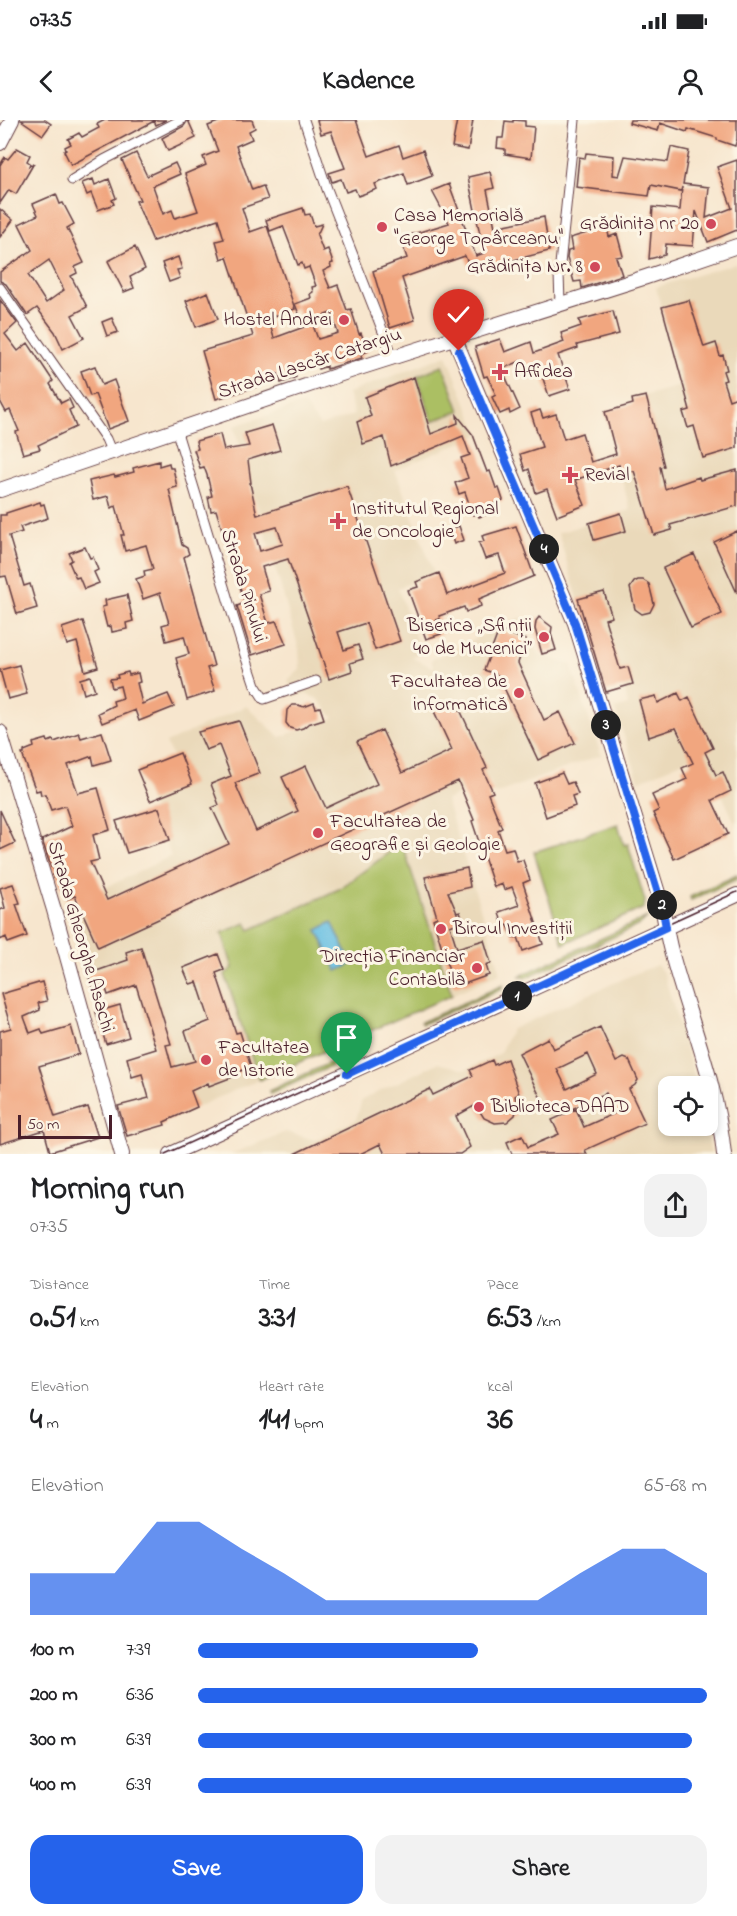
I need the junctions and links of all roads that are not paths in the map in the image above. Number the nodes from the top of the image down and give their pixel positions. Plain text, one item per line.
1 (12, 120) edge
2 (181, 120) edge
3 (304, 120) edge
4 (575, 120) edge
5 (0, 142) edge
6 (72, 180) dead end
7 (737, 246) edge
8 (0, 288) edge
9 (560, 303) junction
10 (454, 337) junction
11 (393, 357) junction
12 (176, 429) junction
13 (111, 452) junction
14 (0, 490) edge
15 (316, 681) dead end
16 (0, 732) edge
17 (737, 895) edge
18 (666, 927) junction
19 (122, 1154) edge
20 (171, 1154) edge
21 (724, 1154) edge

1 - 5 street
2 - 6 street
3 - 11 street
4 - 9 street
7 - 9 street, Strada Lascăr Catargiu
8 - 13 street
9 - 10 street, Strada Lascăr Catargiu
10 - 11 street, Strada Lascăr Catargiu
10 - 18 street
11 - 12 street, Strada Lascăr Catargiu
12 - 13 street, Strada Lascăr Catargiu
12 - 15 street, Strada Pinului
13 - 14 street, Strada Lascăr Catargiu
16 - 19 street, Strada Gheorghe Asachi
17 - 18 street
18 - 20 street
18 - 21 street

